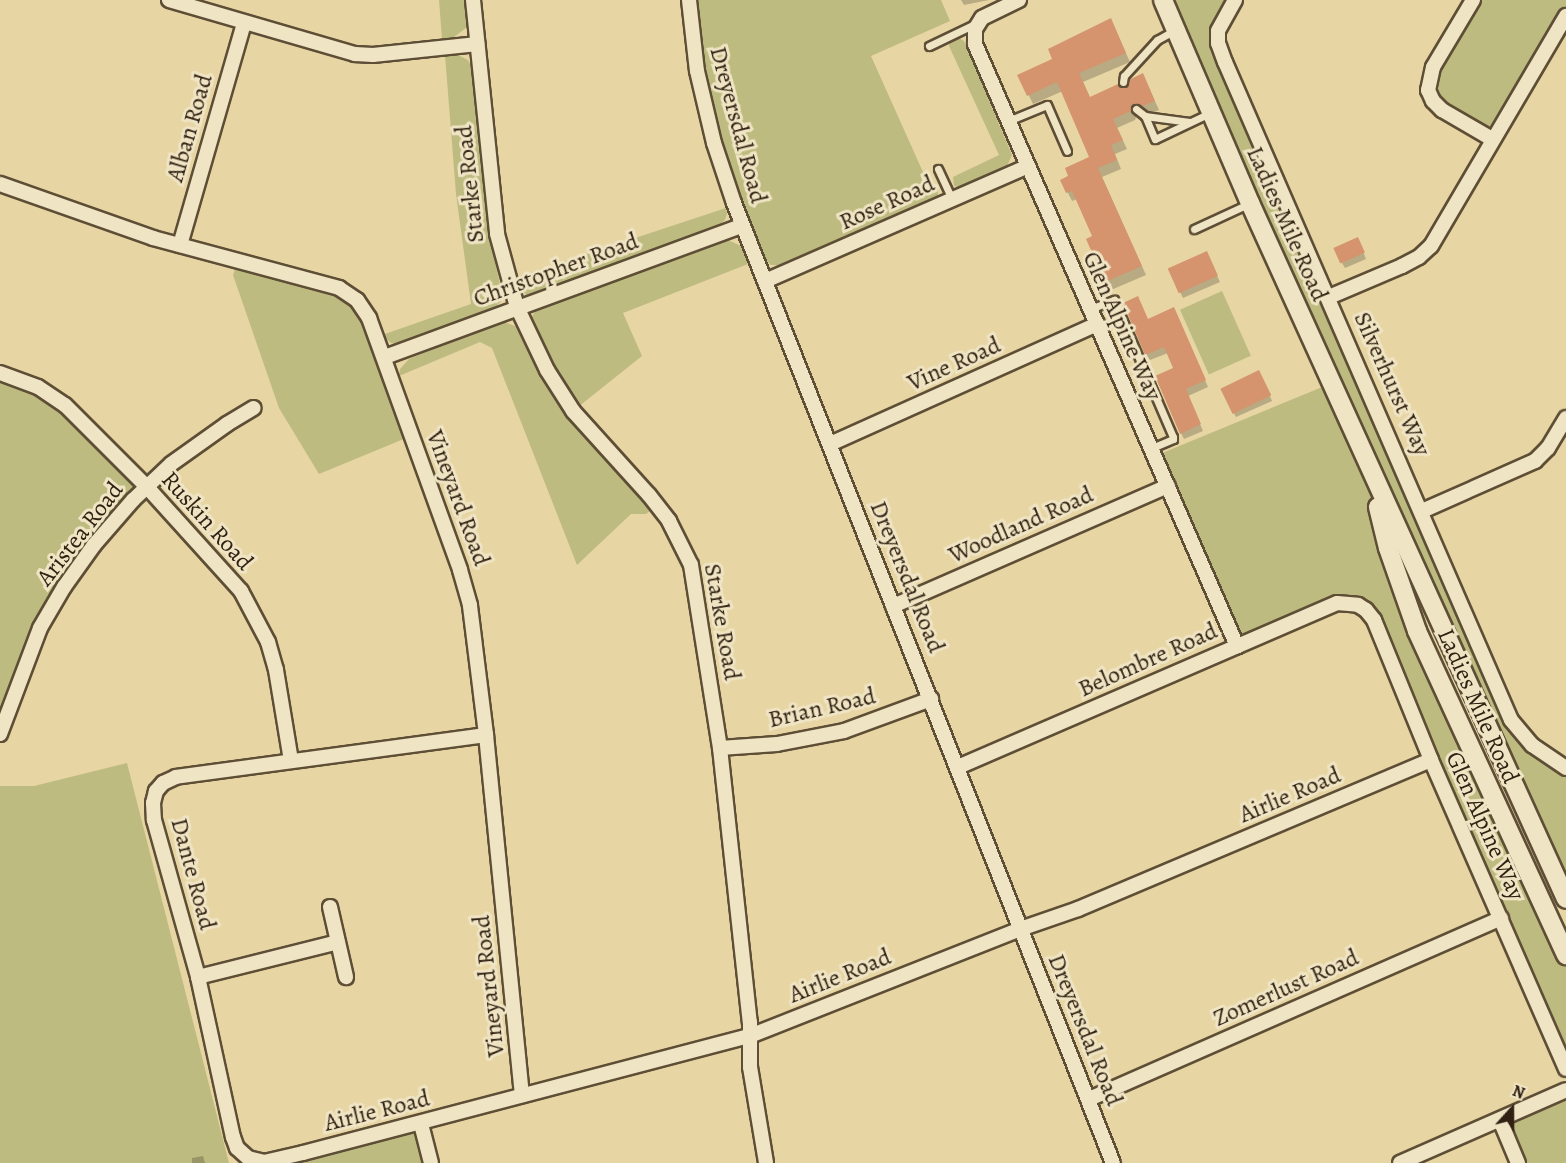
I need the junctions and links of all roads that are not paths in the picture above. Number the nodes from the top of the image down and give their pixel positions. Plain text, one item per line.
1 (168, 0) edge
2 (473, 0) edge
3 (689, 0) edge
4 (1019, 0) edge
5 (1163, 0) edge
6 (1235, 0) edge
7 (1473, 0) edge
8 (1566, 16) edge
9 (244, 23) junction
10 (978, 23) junction
11 (1175, 30) junction
12 (477, 44) junction
13 (929, 46) dead end
14 (1123, 82) dead end
15 (1136, 109) dead end
16 (1210, 113) junction
17 (1145, 116) junction
18 (1008, 121) junction
19 (1191, 122) junction
20 (1492, 139) junction
21 (1067, 151) dead end
22 (1028, 166) junction
23 (938, 169) dead end
24 (0, 184) edge
25 (952, 199) junction
26 (1250, 203) junction
27 (742, 226) junction
28 (1194, 229) dead end
29 (180, 245) junction
30 (765, 281) junction
31 (1329, 297) junction
32 (517, 307) junction
33 (1090, 309) junction
34 (1097, 324) junction
35 (385, 357) junction
36 (0, 374) edge
37 (254, 408) dead end
38 (1566, 418) edge
39 (830, 444) junction
40 (1152, 448) junction
41 (1369, 467) junction
42 (1168, 486) junction
43 (147, 487) junction
44 (1422, 511) junction
45 (1358, 605) joint
46 (893, 606) junction
47 (1237, 645) junction
48 (931, 699) junction
49 (0, 734) edge
50 (486, 735) junction
51 (720, 748) junction
52 (1431, 760) junction
53 (291, 762) junction
54 (958, 767) junction
55 (1566, 768) edge
56 (1566, 899) edge
57 (330, 907) dead end
58 (1502, 918) junction
59 (1020, 929) junction
60 (338, 942) junction
61 (1566, 955) edge
62 (198, 977) junction
63 (346, 977) dead end
64 (750, 1036) junction
65 (1566, 1069) edge
66 (1566, 1090) edge
67 (522, 1095) junction
68 (1089, 1099) junction
69 (1500, 1120) junction
70 (421, 1124) junction
71 (244, 1155) joint
72 (431, 1163) edge
73 (766, 1163) edge
74 (1113, 1163) edge
75 (1400, 1163) edge
76 (1518, 1163) edge

1 - 9 street
2 - 12 street, Starke Road
3 - 27 street, Dreyersdal Road
4 - 10 street
5 - 11 main road, Ladies Mile Road
6 - 31 street, Silverhurst Way
7 - 20 street
8 - 20 street
9 - 12 street
9 - 29 street, Alban Road
10 - 13 lane
10 - 18 street, Glen Alpine Way
11 - 14 lane
11 - 16 main road, Ladies Mile Road
12 - 32 street, Starke Road
15 - 17 lane
16 - 19 lane
16 - 26 main road, Ladies Mile Road
17 - 19 lane
17 - 19 lane
18 - 21 lane
18 - 22 street, Glen Alpine Way
20 - 31 street
22 - 25 street, Rose Road
22 - 33 street, Glen Alpine Way
23 - 25 lane
24 - 29 street, Vineyard Road
25 - 30 street, Rose Road
26 - 28 lane
26 - 41 main road, Ladies Mile Road
27 - 30 street, Dreyersdal Road
27 - 32 street, Christopher Road
29 - 35 street, Vineyard Road
30 - 39 street, Dreyersdal Road
31 - 44 street, Silverhurst Way
32 - 35 street, Christopher Road
32 - 51 street, Starke Road
33 - 34 street, Glen Alpine Way
33 - 40 lane
34 - 39 street, Vine Road
34 - 40 street, Glen Alpine Way
35 - 50 street, Vineyard Road
36 - 43 street, Ruskin Road
37 - 43 street, Aristea Road
38 - 44 street
39 - 46 street, Dreyersdal Road
40 - 42 street, Glen Alpine Way
41 - 56 main road, Ladies Mile Road
41 - 61 main road, Ladies Mile Road
42 - 46 street, Woodland Road
42 - 47 street, Glen Alpine Way
43 - 49 street, Aristea Road
43 - 53 street, Ruskin Road
44 - 55 street, Silverhurst Way
45 - 47 street, Belombre Road
45 - 52 street, Glen Alpine Way
46 - 48 street, Dreyersdal Road
47 - 54 street, Belombre Road
48 - 51 street, Brian Road
48 - 54 street, Dreyersdal Road
50 - 53 street, Dante Road
50 - 67 street, Vineyard Road
51 - 64 street, Starke Road
52 - 58 street, Glen Alpine Way
52 - 59 street, Airlie Road
53 - 62 street, Dante Road
54 - 59 street, Dreyersdal Road
57 - 60 street
58 - 65 street, Glen Alpine Way
58 - 68 street, Zomerlust Road
59 - 64 street, Airlie Road
59 - 68 street, Dreyersdal Road
60 - 62 street
60 - 63 street
62 - 71 street, Dante Road
64 - 67 street, Airlie Road
64 - 73 street, Starke Road
66 - 69 street
67 - 70 street, Airlie Road
68 - 74 street, Dreyersdal Road
69 - 75 street
69 - 76 street
70 - 71 street, Airlie Road
70 - 72 street

